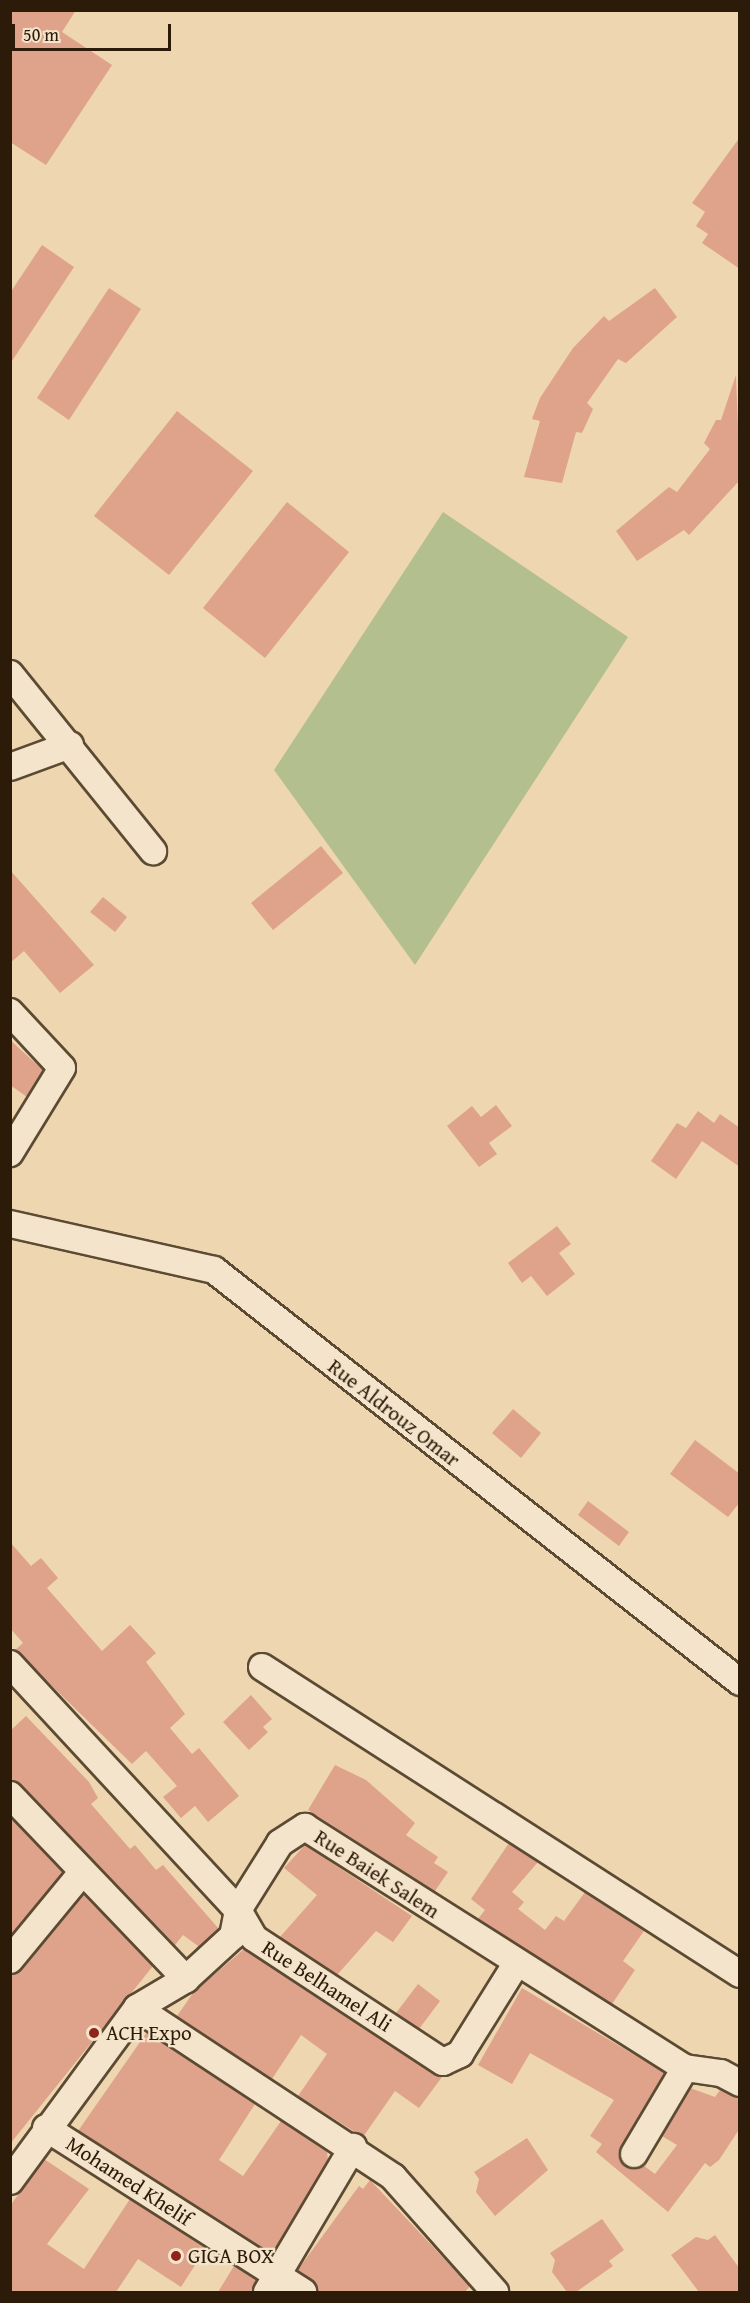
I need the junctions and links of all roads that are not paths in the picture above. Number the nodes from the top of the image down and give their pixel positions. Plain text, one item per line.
1 (10, 674) edge
2 (70, 746) junction
3 (10, 767) edge
4 (153, 851) dead end
5 (10, 1012) edge
6 (10, 1153) edge
7 (10, 1224) edge
8 (10, 1664) edge
9 (262, 1667) dead end
10 (740, 1682) edge
11 (10, 1795) edge
12 (81, 1874) junction
13 (238, 1911) junction
14 (10, 1960) edge
15 (516, 1964) junction
16 (740, 1974) edge
17 (186, 1979) junction
18 (137, 2008) junction
19 (685, 2068) junction
20 (740, 2083) edge
21 (46, 2128) junction
22 (353, 2147) junction
23 (634, 2154) dead end
24 (10, 2181) edge
25 (272, 2284) edge
26 (303, 2292) edge
27 (495, 2292) edge

1 - 2 street
2 - 3 street
2 - 4 street
5 - 6 street
7 - 10 street, Rue Aldrouz Omar
8 - 13 street
9 - 16 street
11 - 12 street
12 - 14 street
12 - 17 street
13 - 15 street, Rue Baiek Salem
13 - 15 street, Rue Belhamel Ali
13 - 17 street
15 - 19 street, Rue Baiek Salem
17 - 18 street
18 - 21 street
18 - 22 street
19 - 20 street, Rue Baiek Salem
19 - 23 street
21 - 24 street
21 - 25 street, Mohamed Khelif
22 - 25 street
22 - 27 street
25 - 26 street, Mohamed Khelif

